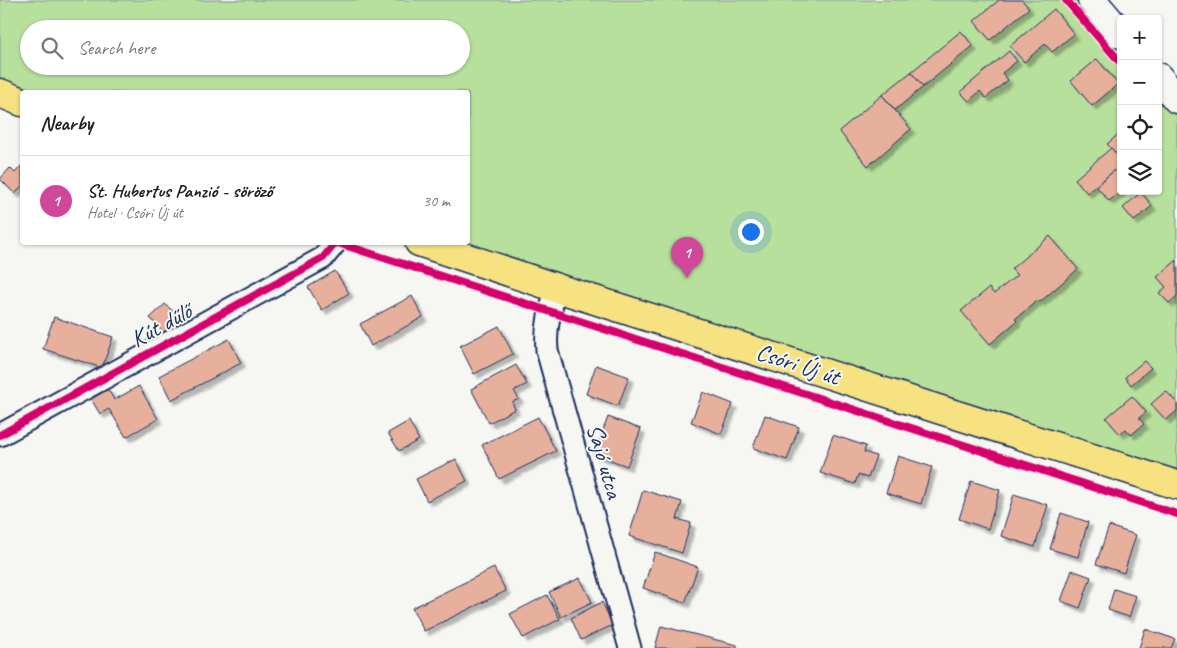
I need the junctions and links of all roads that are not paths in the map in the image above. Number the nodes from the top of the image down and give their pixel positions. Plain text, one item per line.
1 (1092, 0) edge
2 (1117, 29) edge
3 (1162, 82) edge
4 (0, 93) edge
5 (1177, 99) edge
6 (20, 101) edge
7 (334, 245) edge
8 (429, 245) edge
9 (557, 288) junction
10 (0, 435) edge
11 (1177, 485) edge
12 (630, 648) edge

1 - 2 main road
3 - 5 main road
4 - 6 main road
7 - 10 street, Kút dűlő
8 - 9 main road, Csóri Új út
9 - 11 main road, Csóri Új út
9 - 12 street, Sajó utca

